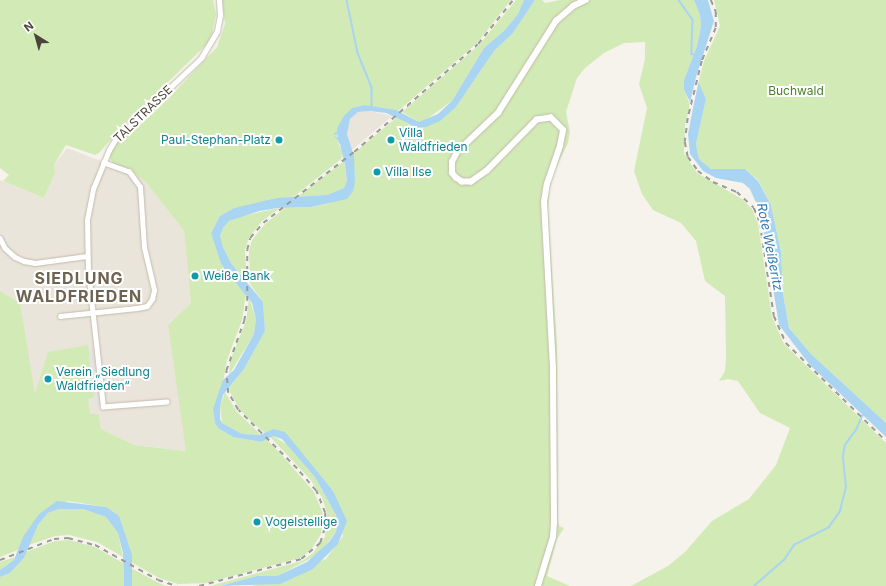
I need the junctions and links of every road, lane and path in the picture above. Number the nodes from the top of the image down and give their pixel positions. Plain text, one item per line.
1 (218, 0) edge
2 (586, 0) edge
3 (104, 162) junction
4 (0, 238) edge
5 (87, 256) junction
6 (92, 314) junction
7 (60, 316) dead end
8 (167, 402) dead end
9 (538, 586) edge

1 - 3 street, TALSTRASSE
2 - 9 street
3 - 5 street, TALSTRASSE
3 - 6 street
4 - 5 street
5 - 6 street, TALSTRASSE
6 - 7 street
6 - 8 street, TALSTRASSE

